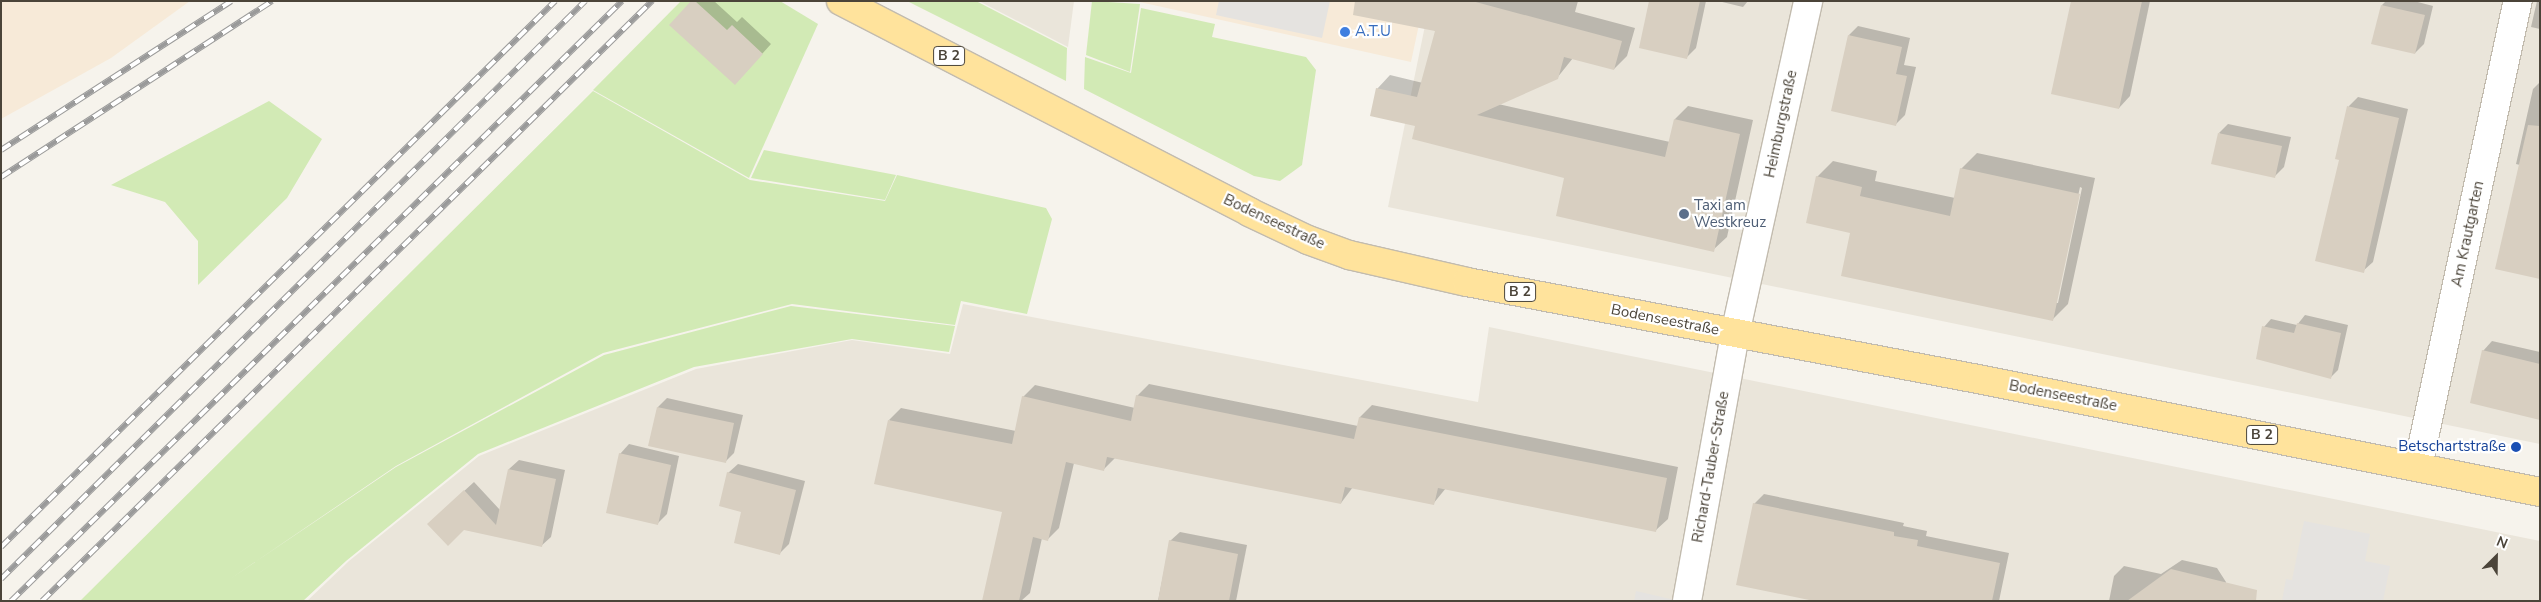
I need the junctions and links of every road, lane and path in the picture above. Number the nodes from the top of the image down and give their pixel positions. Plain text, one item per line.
1 (842, 1) edge
2 (1808, 1) edge
3 (2518, 1) edge
4 (1736, 334) junction
5 (2418, 466) junction
6 (2540, 492) edge
7 (1687, 601) edge

1 - 4 main road, Bodenseestraße / B 2
2 - 4 street, Heimburgstraße
3 - 5 street, Am Krautgarten
4 - 5 main road, Bodenseestraße / B 2
4 - 7 street, Richard-Tauber-Straße
5 - 6 main road, Bodenseestraße / B 2

